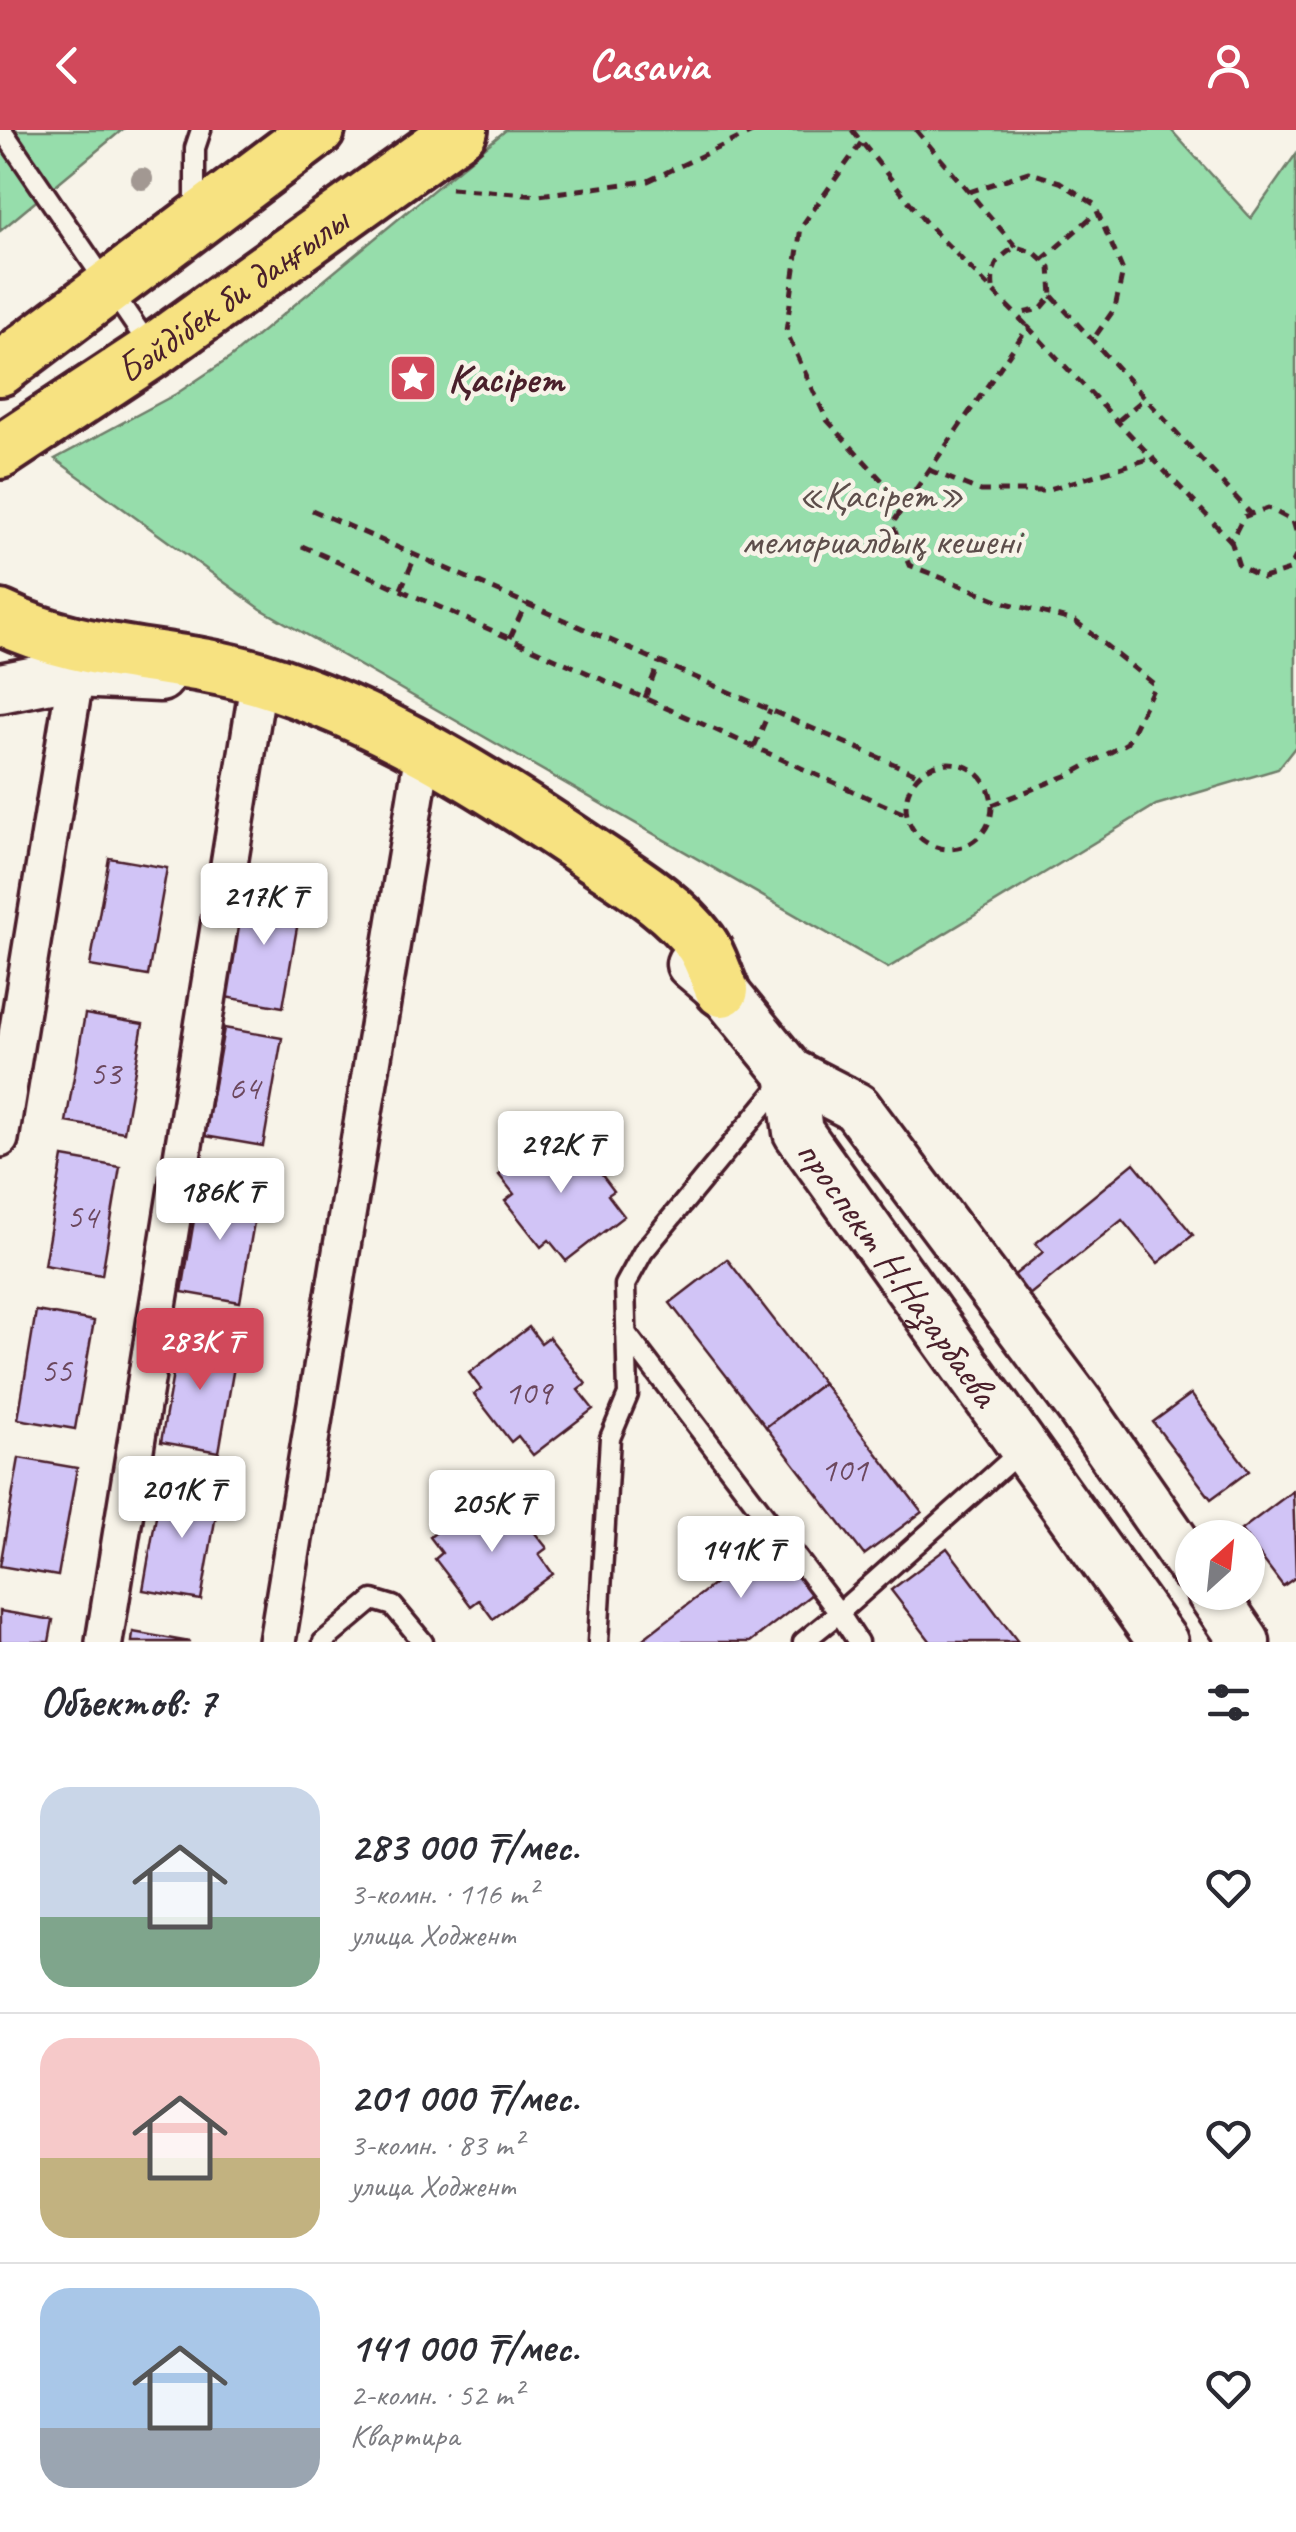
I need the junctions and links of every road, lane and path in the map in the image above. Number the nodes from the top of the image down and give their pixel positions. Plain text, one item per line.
1 (2, 130) edge
2 (200, 130) edge
3 (318, 130) edge
4 (461, 130) edge
5 (756, 130) edge
6 (852, 130) edge
7 (916, 130) edge
8 (862, 143) junction
9 (434, 187) dead end
10 (969, 192) junction
11 (1097, 212) junction
12 (195, 220) junction
13 (1016, 247) junction
14 (1042, 260) junction
15 (110, 283) junction
16 (993, 291) junction
17 (1052, 296) junction
18 (1016, 314) junction
19 (1028, 327) junction
20 (1094, 338) junction
21 (154, 352) junction
22 (0, 368) edge
23 (1146, 396) junction
24 (1119, 420) junction
25 (0, 452) edge
26 (1156, 457) junction
27 (928, 470) junction
28 (905, 506) junction
29 (312, 510) dead end
30 (1251, 514) junction
31 (1296, 531) edge
32 (1230, 540) junction
33 (302, 546) dead end
34 (416, 555) junction
35 (1296, 556) edge
36 (400, 590) junction
37 (526, 604) junction
38 (0, 617) edge
39 (510, 638) junction
40 (660, 662) junction
41 (76, 674) junction
42 (0, 688) edge
43 (256, 697) junction
44 (645, 698) junction
45 (770, 710) junction
46 (754, 747) junction
47 (420, 771) junction
48 (919, 775) junction
49 (992, 804) junction
50 (907, 814) junction
51 (722, 990) junction
52 (790, 1073) junction
53 (0, 1139) edge
54 (626, 1332) junction
55 (1024, 1448) junction
56 (1175, 1543) edge
57 (1223, 1610) edge
58 (839, 1613) junction
59 (104, 1642) edge
60 (277, 1642) edge
61 (323, 1642) edge
62 (423, 1642) edge
63 (598, 1642) edge
64 (803, 1642) edge
65 (858, 1642) edge
66 (1163, 1642) edge
67 (1246, 1642) edge

1 - 15 lane
2 - 12 lane
3 - 12 main road, Бәйдібек би даңғылы
4 - 21 main road, Бәйдібек би даңғылы
5 - 9 path
6 - 8 path
7 - 10 path
8 - 16 path
8 - 28 path
10 - 11 path
10 - 13 path
11 - 14 path
11 - 20 path
12 - 15 main road, Бәйдібек би даңғылы
13 - 14 path
13 - 16 path
14 - 17 path
15 - 21 lane
15 - 22 main road, Бәйдібек би даңғылы
16 - 18 path
17 - 18 path
17 - 20 path
18 - 19 path
19 - 24 path
19 - 27 path
20 - 23 path
21 - 25 main road, Бәйдібек би даңғылы
23 - 24 path
23 - 30 path
24 - 26 path
26 - 27 path
26 - 32 path
27 - 28 path
28 - 49 path
29 - 34 path
30 - 31 path
30 - 32 path
32 - 35 path
33 - 36 path
34 - 36 path
34 - 37 path
36 - 39 path
37 - 39 path
37 - 40 path
38 - 51 main road
39 - 44 path
40 - 44 path
40 - 45 path
41 - 42 main road
41 - 43 main road
41 - 53 street
43 - 47 main road
43 - 59 street
44 - 46 path
45 - 46 path
45 - 48 path
46 - 50 path
47 - 51 main road
47 - 60 street
48 - 49 path
48 - 50 path
49 - 50 path
51 - 52 main road
52 - 54 lane
52 - 55 main road, проспект Н.Назарбаева
52 - 56 main road, проспект Н.Назарбаева
54 - 58 lane
54 - 63 lane
55 - 58 lane
55 - 66 main road, проспект Н.Назарбаева
57 - 67 main road
58 - 64 lane
58 - 65 lane
61 - 62 lane

